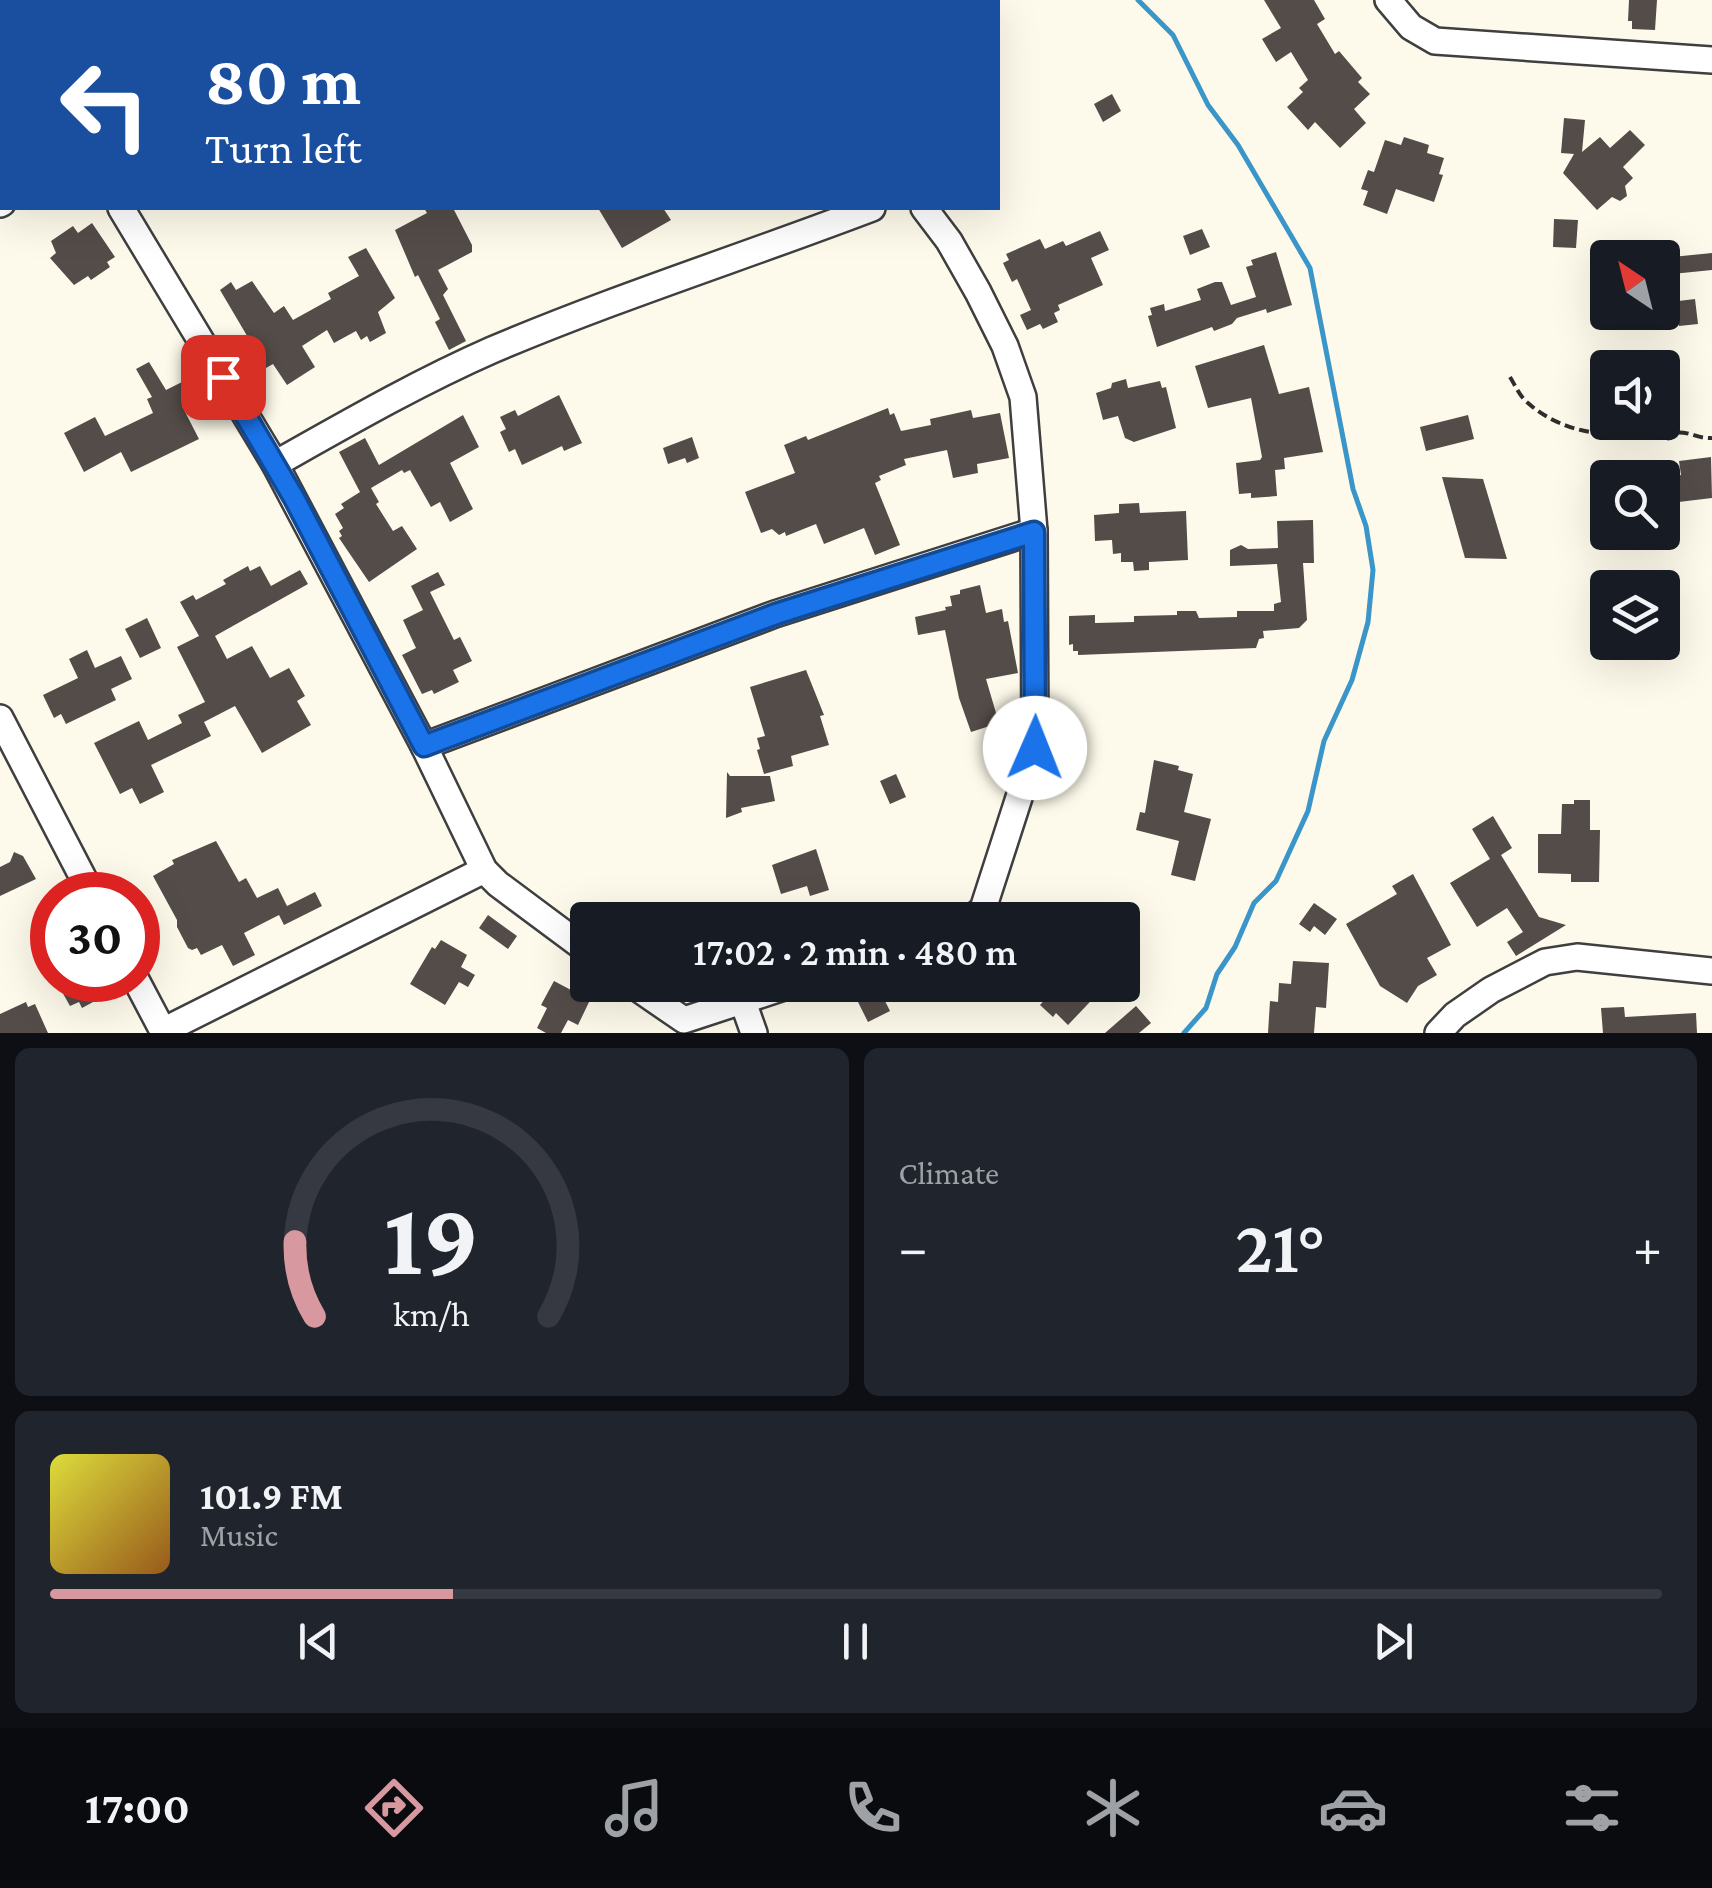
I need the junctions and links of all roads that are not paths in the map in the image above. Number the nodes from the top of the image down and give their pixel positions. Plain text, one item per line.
1 (1388, 0) edge
2 (1712, 60) edge
3 (122, 210) edge
4 (867, 210) edge
5 (926, 210) edge
6 (275, 464) junction
7 (1034, 532) junction
8 (0, 718) edge
9 (424, 746) junction
10 (484, 870) junction
11 (80, 872) edge
12 (985, 902) edge
13 (570, 938) edge
14 (1712, 971) edge
15 (147, 1002) edge
16 (658, 1002) edge
17 (743, 1002) joint
18 (163, 1032) edge
19 (754, 1033) edge
20 (1438, 1033) edge

1 - 2 street
3 - 6 street
4 - 6 street
5 - 7 street
6 - 9 street
7 - 9 street
7 - 12 street
8 - 11 street
9 - 10 street
10 - 13 street
10 - 18 street
14 - 20 street
15 - 18 street
16 - 17 street
17 - 19 street

